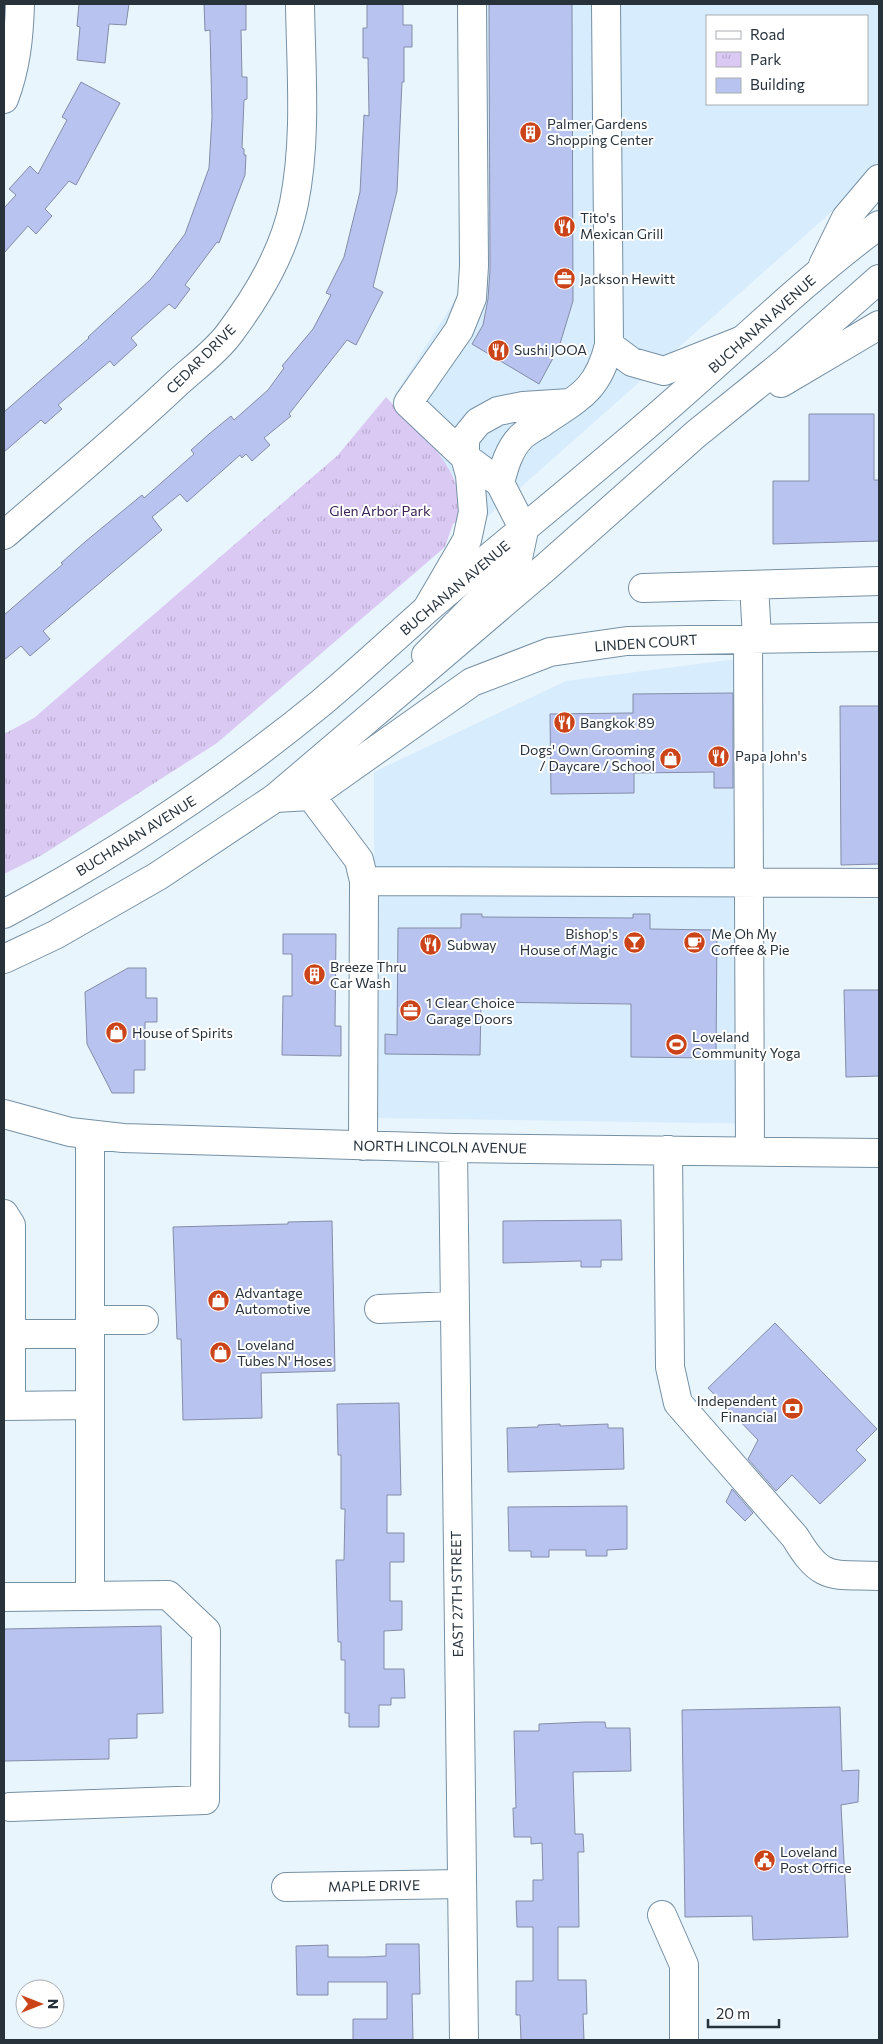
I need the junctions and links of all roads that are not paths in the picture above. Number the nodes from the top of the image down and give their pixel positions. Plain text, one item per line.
1 (300, 4) edge
2 (472, 4) edge
3 (606, 4) edge
4 (15, 7) edge
5 (4, 99) edge
6 (879, 179) edge
7 (879, 225) edge
8 (820, 273) junction
9 (879, 279) edge
10 (879, 324) edge
11 (744, 339) junction
12 (609, 345) junction
13 (572, 403) junction
14 (696, 434) junction
15 (465, 457) junction
16 (500, 483) junction
17 (524, 530) junction
18 (4, 535) edge
19 (879, 581) edge
20 (754, 585) junction
21 (643, 588) dead end
22 (426, 610) junction
23 (879, 637) edge
24 (753, 638) junction
25 (333, 749) junction
26 (312, 796) junction
27 (275, 798) junction
28 (364, 881) junction
29 (749, 882) junction
30 (879, 883) edge
31 (4, 914) edge
32 (4, 959) edge
33 (4, 1114) edge
34 (90, 1135) junction
35 (362, 1146) junction
36 (453, 1148) junction
37 (668, 1150) junction
38 (750, 1151) junction
39 (879, 1152) edge
40 (4, 1214) edge
41 (454, 1306) junction
42 (379, 1309) dead end
43 (144, 1320) dead end
44 (90, 1327) junction
45 (7, 1334) edge
46 (90, 1405) junction
47 (7, 1406) edge
48 (879, 1576) edge
49 (90, 1596) junction
50 (4, 1597) edge
51 (10, 1807) dead end
52 (462, 1884) junction
53 (286, 1887) dead end
54 (662, 1915) dead end
55 (464, 2040) edge
56 (684, 2040) edge

1 - 18 main road, CEDAR DRIVE
2 - 15 main road
3 - 12 main road
4 - 5 main road
6 - 8 main road
7 - 8 main road, BUCHANAN AVENUE
8 - 11 main road, BUCHANAN AVENUE
9 - 14 main road
10 - 14 main road
11 - 12 main road
11 - 17 main road, BUCHANAN AVENUE
12 - 13 main road
13 - 15 main road
13 - 16 main road
14 - 25 main road
15 - 16 main road
15 - 22 main road
16 - 17 main road
17 - 22 main road, BUCHANAN AVENUE
17 - 25 main road
19 - 20 main road
20 - 21 main road
20 - 24 main road
22 - 31 main road, BUCHANAN AVENUE
23 - 24 main road, LINDEN COURT
24 - 26 main road, LINDEN COURT
24 - 29 main road
25 - 27 main road
26 - 27 main road
26 - 28 main road
27 - 32 main road
28 - 29 main road
28 - 35 main road
29 - 30 main road
29 - 38 main road
33 - 34 main road, NORTH LINCOLN AVENUE
34 - 35 main road, NORTH LINCOLN AVENUE
34 - 44 main road
35 - 36 main road, NORTH LINCOLN AVENUE
36 - 37 main road, NORTH LINCOLN AVENUE
36 - 41 main road, EAST 27TH STREET
37 - 38 main road, NORTH LINCOLN AVENUE
37 - 48 main road
38 - 39 main road, NORTH LINCOLN AVENUE
40 - 45 main road
41 - 42 main road
41 - 52 main road, EAST 27TH STREET
43 - 44 main road
44 - 45 main road
44 - 46 main road
45 - 47 main road
46 - 47 main road
46 - 49 main road
49 - 50 main road
49 - 51 main road
52 - 53 main road, MAPLE DRIVE
52 - 55 main road, EAST 27TH STREET
54 - 56 main road

